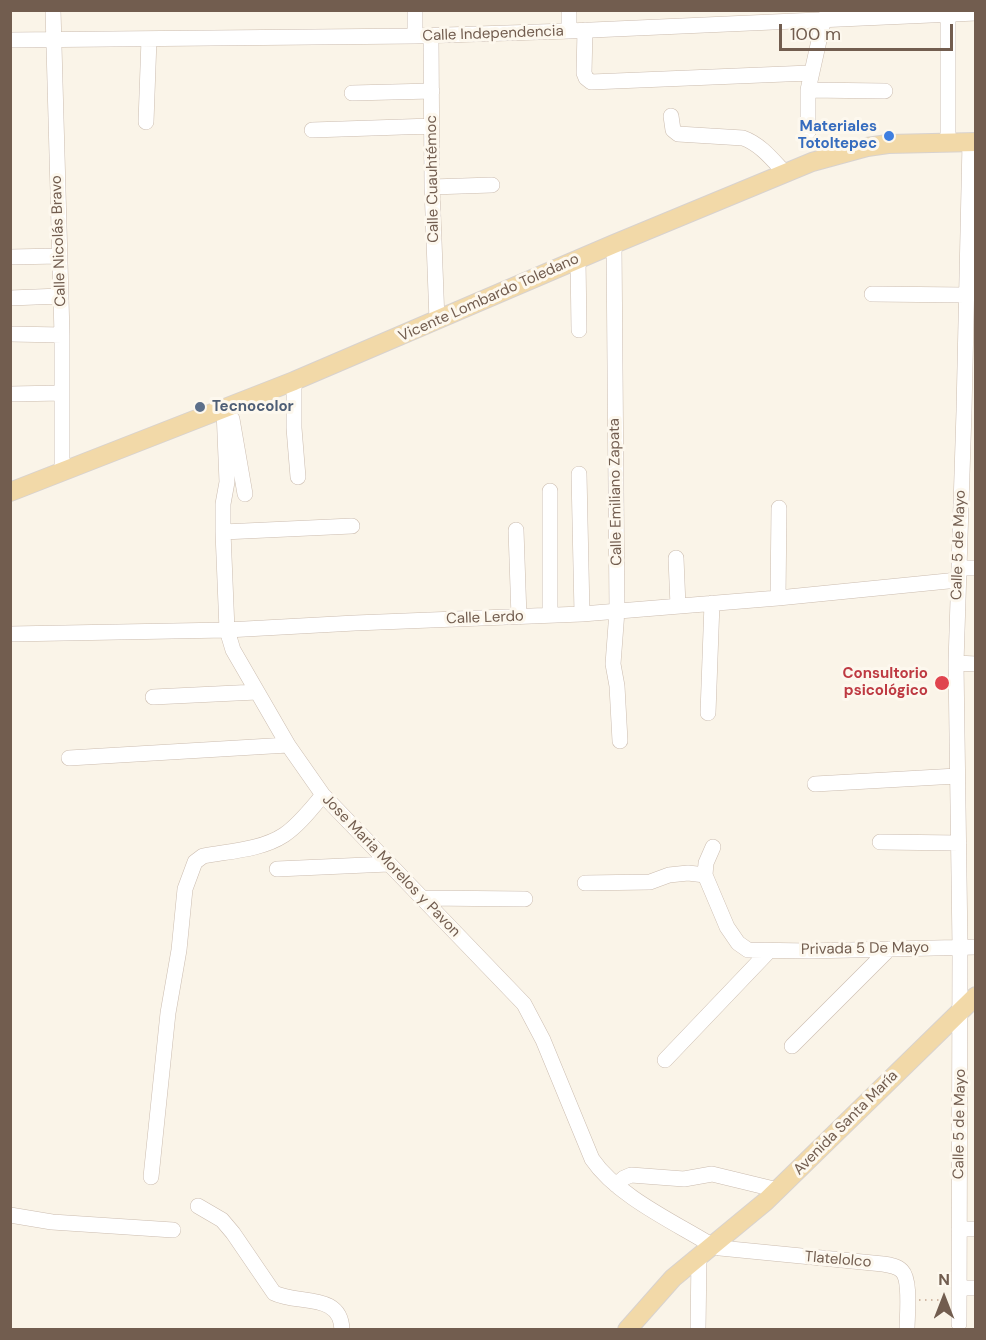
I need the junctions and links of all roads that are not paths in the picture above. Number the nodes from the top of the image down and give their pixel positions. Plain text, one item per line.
1 (53, 10) edge
2 (414, 10) edge
3 (569, 10) edge
4 (909, 12) edge
5 (948, 12) junction
6 (975, 12) edge
7 (737, 16) edge
8 (824, 18) junction
9 (577, 31) junction
10 (415, 36) junction
11 (431, 36) junction
12 (53, 39) junction
13 (149, 39) junction
14 (10, 40) edge
15 (810, 73) junction
16 (808, 90) junction
17 (432, 91) junction
18 (885, 91) dead end
19 (352, 93) dead end
20 (671, 116) dead end
21 (146, 122) dead end
22 (432, 126) junction
23 (312, 130) dead end
24 (808, 132) dead end
25 (948, 143) junction
26 (973, 143) edge
27 (784, 172) junction
28 (492, 185) dead end
29 (432, 188) junction
30 (972, 202) edge
31 (614, 244) junction
32 (59, 256) junction
33 (10, 257) edge
34 (578, 259) junction
35 (873, 294) dead end
36 (965, 295) junction
37 (61, 296) junction
38 (10, 298) edge
39 (437, 321) junction
40 (579, 330) dead end
41 (10, 334) edge
42 (62, 335) junction
43 (294, 381) junction
44 (62, 393) junction
45 (10, 394) edge
46 (227, 408) junction
47 (970, 412) edge
48 (62, 471) junction
49 (579, 474) dead end
50 (298, 477) dead end
51 (550, 491) dead end
52 (10, 492) edge
53 (245, 494) dead end
54 (968, 495) edge
55 (779, 508) dead end
56 (352, 526) dead end
57 (516, 530) dead end
58 (223, 532) junction
59 (676, 558) dead end
60 (975, 568) edge
61 (959, 574) junction
62 (778, 598) junction
63 (712, 603) junction
64 (678, 606) junction
65 (617, 611) junction
66 (582, 614) junction
67 (550, 615) junction
68 (519, 617) junction
69 (227, 630) junction
70 (10, 634) edge
71 (956, 663) junction
72 (975, 664) edge
73 (257, 692) junction
74 (153, 697) dead end
75 (708, 713) dead end
76 (620, 741) dead end
77 (288, 746) junction
78 (69, 758) dead end
79 (957, 776) junction
80 (815, 784) dead end
81 (323, 795) junction
82 (880, 842) dead end
83 (959, 843) junction
84 (713, 847) dead end
85 (389, 864) junction
86 (277, 869) dead end
87 (705, 875) junction
88 (585, 883) dead end
89 (424, 898) junction
90 (525, 899) dead end
91 (968, 947) edge
92 (889, 949) junction
93 (769, 951) junction
94 (975, 996) edge
95 (960, 1011) junction
96 (968, 1033) edge
97 (792, 1046) dead end
98 (665, 1060) dead end
99 (151, 1177) dead end
100 (616, 1185) junction
101 (778, 1190) junction
102 (198, 1206) dead end
103 (10, 1215) edge
104 (959, 1229) junction
105 (975, 1229) edge
106 (173, 1230) dead end
107 (706, 1251) junction
108 (975, 1288) edge
109 (959, 1294) junction
110 (959, 1324) dead end
111 (342, 1329) edge
112 (627, 1329) edge
113 (698, 1329) edge
114 (907, 1329) edge

1 - 12 street, Calle Nicolás Bravo
2 - 10 street
3 - 9 street
4 - 5 street, Calle Independencia
4 - 8 street, Calle Independencia
5 - 6 street, Calle Independencia
5 - 25 street
7 - 8 street, Calle Independencia
7 - 9 street, Calle Independencia
8 - 15 street
9 - 11 street, Calle Independencia
9 - 15 street
10 - 11 street, Calle Independencia
10 - 13 street, Calle Independencia
11 - 17 street, Calle Cuauhtémoc
12 - 13 street, Calle Independencia
12 - 14 street, Calle Independencia
12 - 32 street, Calle Nicolás Bravo
13 - 21 street
15 - 16 street
16 - 18 street
16 - 24 street
17 - 19 street
17 - 22 street, Calle Cuauhtémoc
20 - 27 street
22 - 23 street
22 - 29 street, Calle Cuauhtémoc
25 - 26 main road, Vicente Lombardo Toledano
25 - 27 main road, Vicente Lombardo Toledano
26 - 30 street, Calle 5 de Mayo
27 - 31 main road, Vicente Lombardo Toledano
28 - 29 street
29 - 39 street, Calle Cuauhtémoc
30 - 36 street, Calle 5 de Mayo
31 - 34 main road, Vicente Lombardo Toledano
31 - 65 street, Calle Emiliano Zapata
32 - 33 street
32 - 37 street, Calle Nicolás Bravo
34 - 39 main road, Vicente Lombardo Toledano
34 - 40 street
35 - 36 street
36 - 47 street, Calle 5 de Mayo
37 - 38 street
37 - 42 street, Calle Nicolás Bravo
39 - 43 main road, Vicente Lombardo Toledano
41 - 42 street
42 - 44 street, Calle Nicolás Bravo
43 - 46 main road, Vicente Lombardo Toledano
43 - 50 street
44 - 45 street
44 - 48 street, Calle Nicolás Bravo
46 - 48 main road, Vicente Lombardo Toledano
46 - 53 street
46 - 58 street, Jose Maria Morelos y Pavon
47 - 54 street, Calle 5 de Mayo
48 - 52 main road, Vicente Lombardo Toledano
49 - 66 street
51 - 67 street
54 - 61 street, Calle 5 de Mayo
55 - 62 street
56 - 58 street
57 - 68 street
58 - 69 street, Jose Maria Morelos y Pavon
59 - 64 street
60 - 61 street, Calle Lerdo
61 - 62 street, Calle Lerdo
61 - 71 street, Calle 5 de Mayo
62 - 63 street, Calle Lerdo
63 - 64 street, Calle Lerdo
63 - 75 street
64 - 65 street, Calle Lerdo
65 - 66 street, Calle Lerdo
65 - 76 street, Calle Emiliano Zapata
66 - 67 street, Calle Lerdo
67 - 68 street, Calle Lerdo
68 - 69 street, Calle Lerdo
69 - 70 street, Calle Lerdo
69 - 73 street, Jose Maria Morelos y Pavon
71 - 72 street
71 - 79 street, Calle 5 de Mayo
73 - 74 street
73 - 77 street, Jose Maria Morelos y Pavon
77 - 78 street
77 - 81 street, Jose Maria Morelos y Pavon
79 - 80 street
79 - 83 street, Calle 5 de Mayo
81 - 85 street, Jose Maria Morelos y Pavon
81 - 99 street
82 - 83 street
83 - 91 street, Calle 5 de Mayo
84 - 87 street
85 - 86 street
85 - 89 street, Jose Maria Morelos y Pavon
87 - 88 street
87 - 93 street, Privada 5 De Mayo
89 - 90 street
89 - 100 street, Jose Maria Morelos y Pavon
91 - 92 street, Privada 5 De Mayo
91 - 95 street, Calle 5 de Mayo
92 - 93 street, Privada 5 De Mayo
92 - 97 street
93 - 98 street
94 - 95 main road, Avenida Santa María
95 - 96 street, Calle 5 de Mayo
95 - 101 main road, Avenida Santa María
96 - 104 street, Calle 5 de Mayo
100 - 101 street
100 - 107 street, Jose Maria Morelos y Pavon
101 - 107 main road, Avenida Santa María
102 - 111 street
103 - 106 street
104 - 105 street
104 - 109 street, Calle 5 de Mayo
107 - 112 main road, Avenida Santa María
107 - 113 street
107 - 114 street, Tlatelolco
108 - 109 street
109 - 110 street, Calle 5 de Mayo

